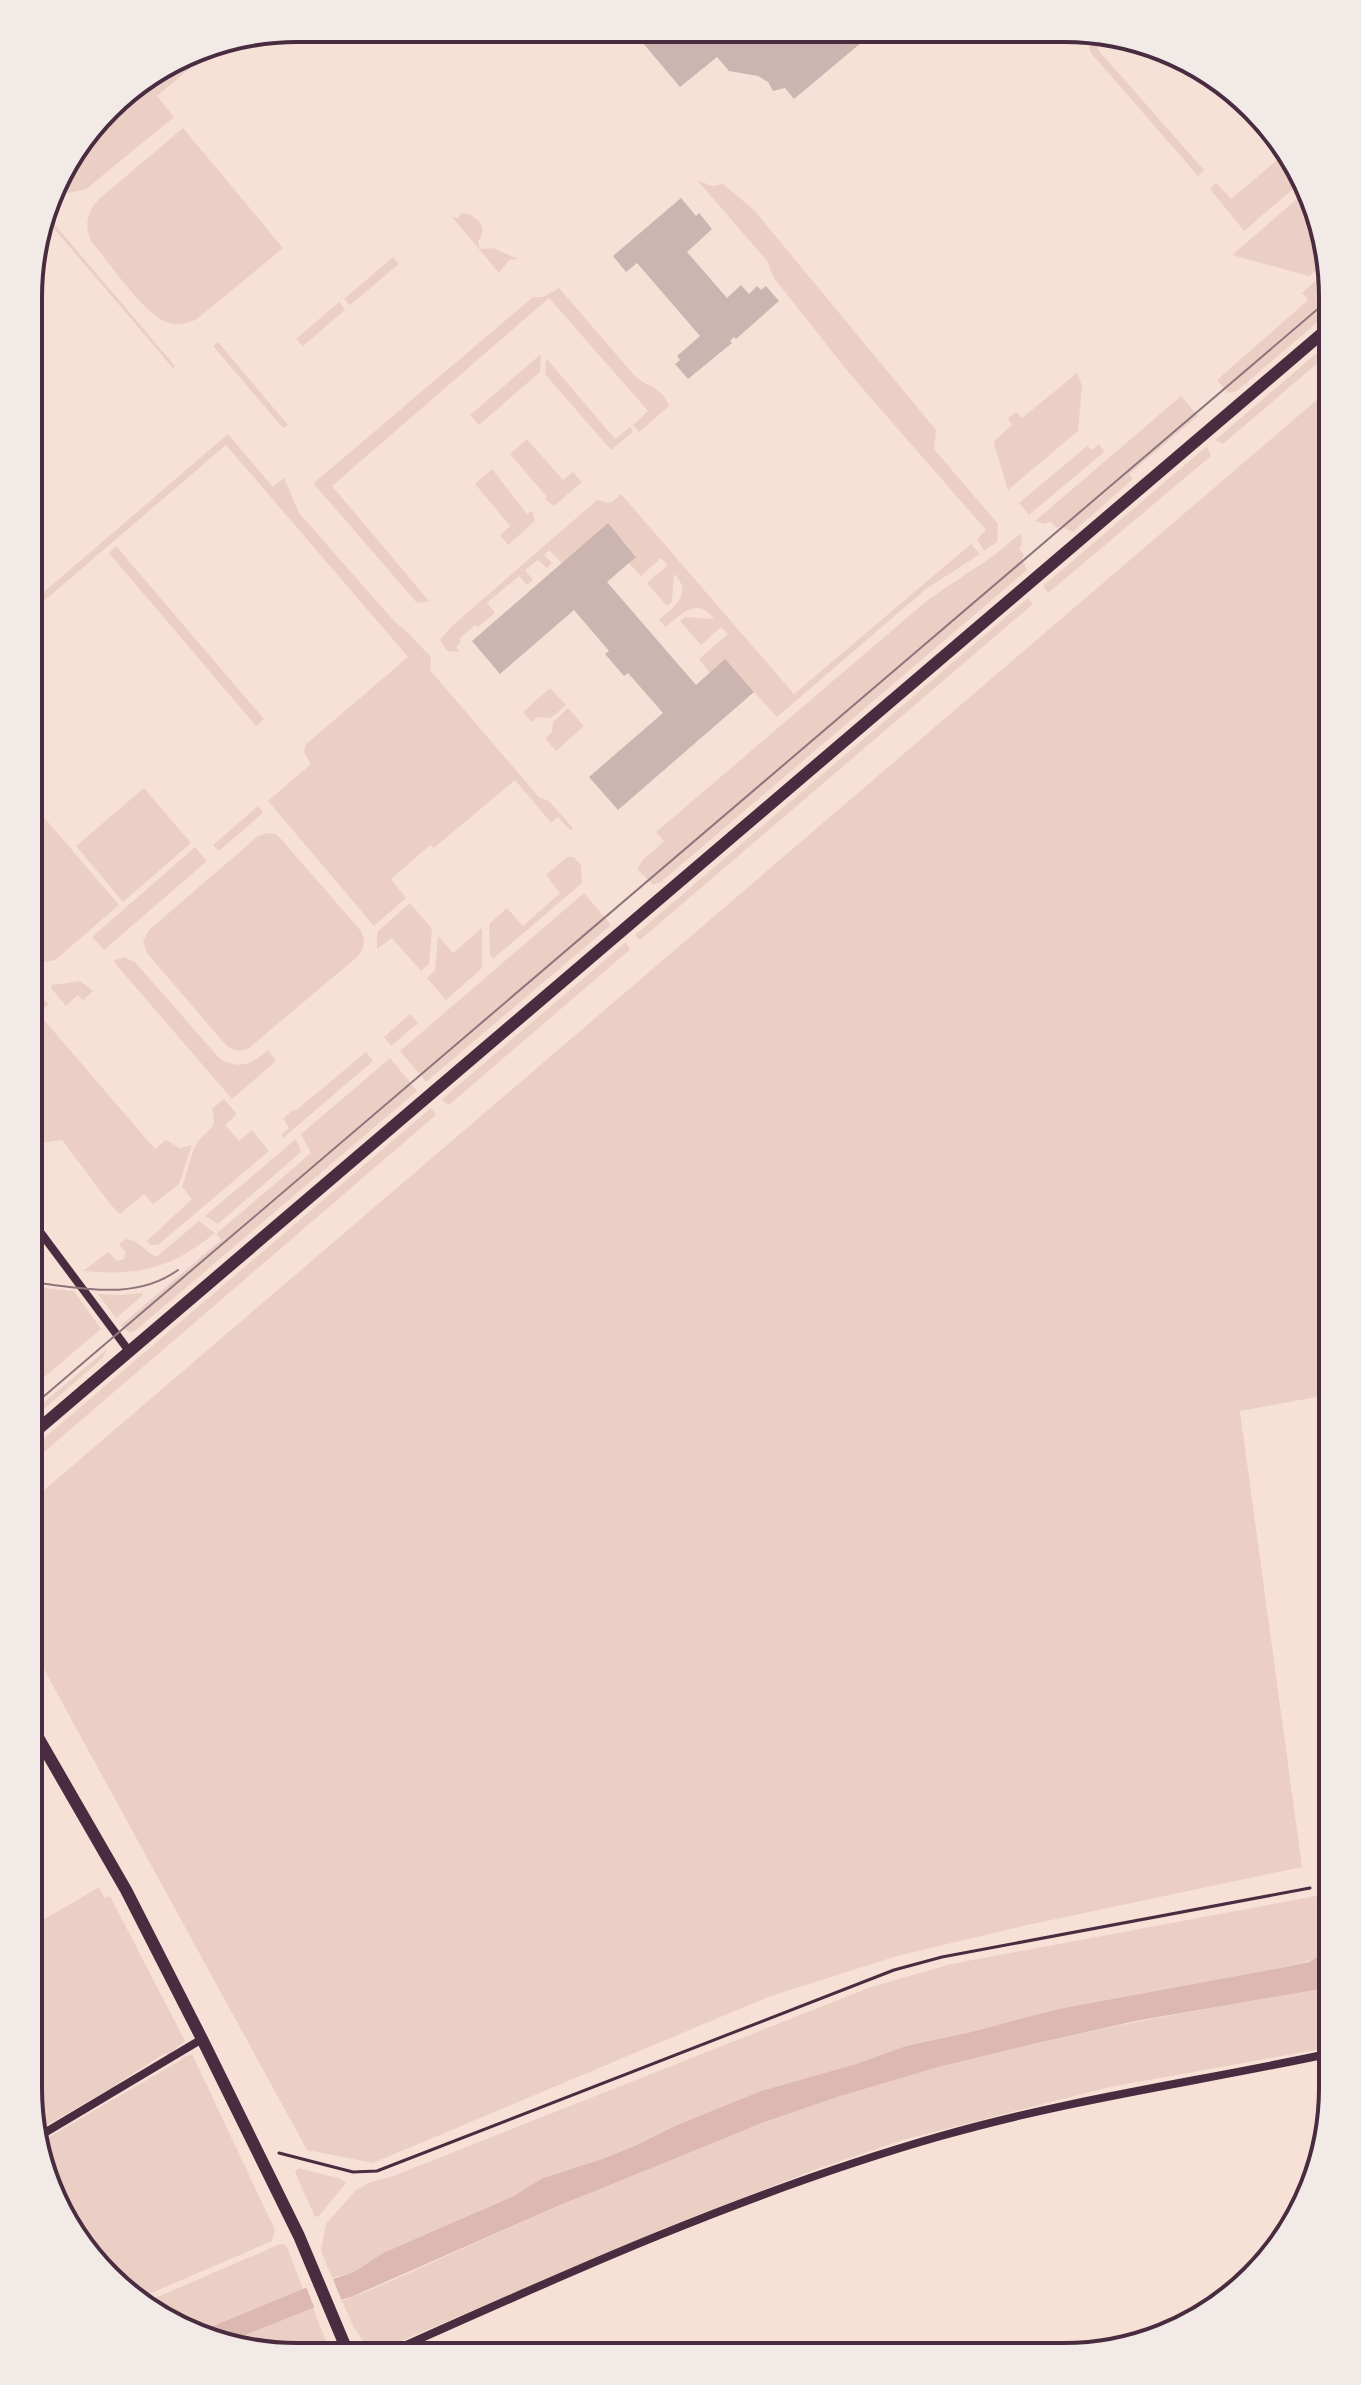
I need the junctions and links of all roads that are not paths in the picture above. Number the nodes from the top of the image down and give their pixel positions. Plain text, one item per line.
1 (1319, 336) edge
2 (42, 1234) edge
3 (129, 1351) junction
4 (42, 1426) edge
5 (42, 1744) edge
6 (202, 2039) junction
7 (1318, 2056) edge
8 (46, 2132) edge
9 (344, 2343) edge
10 (410, 2343) edge

1 - 3 street
2 - 3 street
3 - 4 street
5 - 6 street
6 - 8 street
6 - 9 street
7 - 10 street

